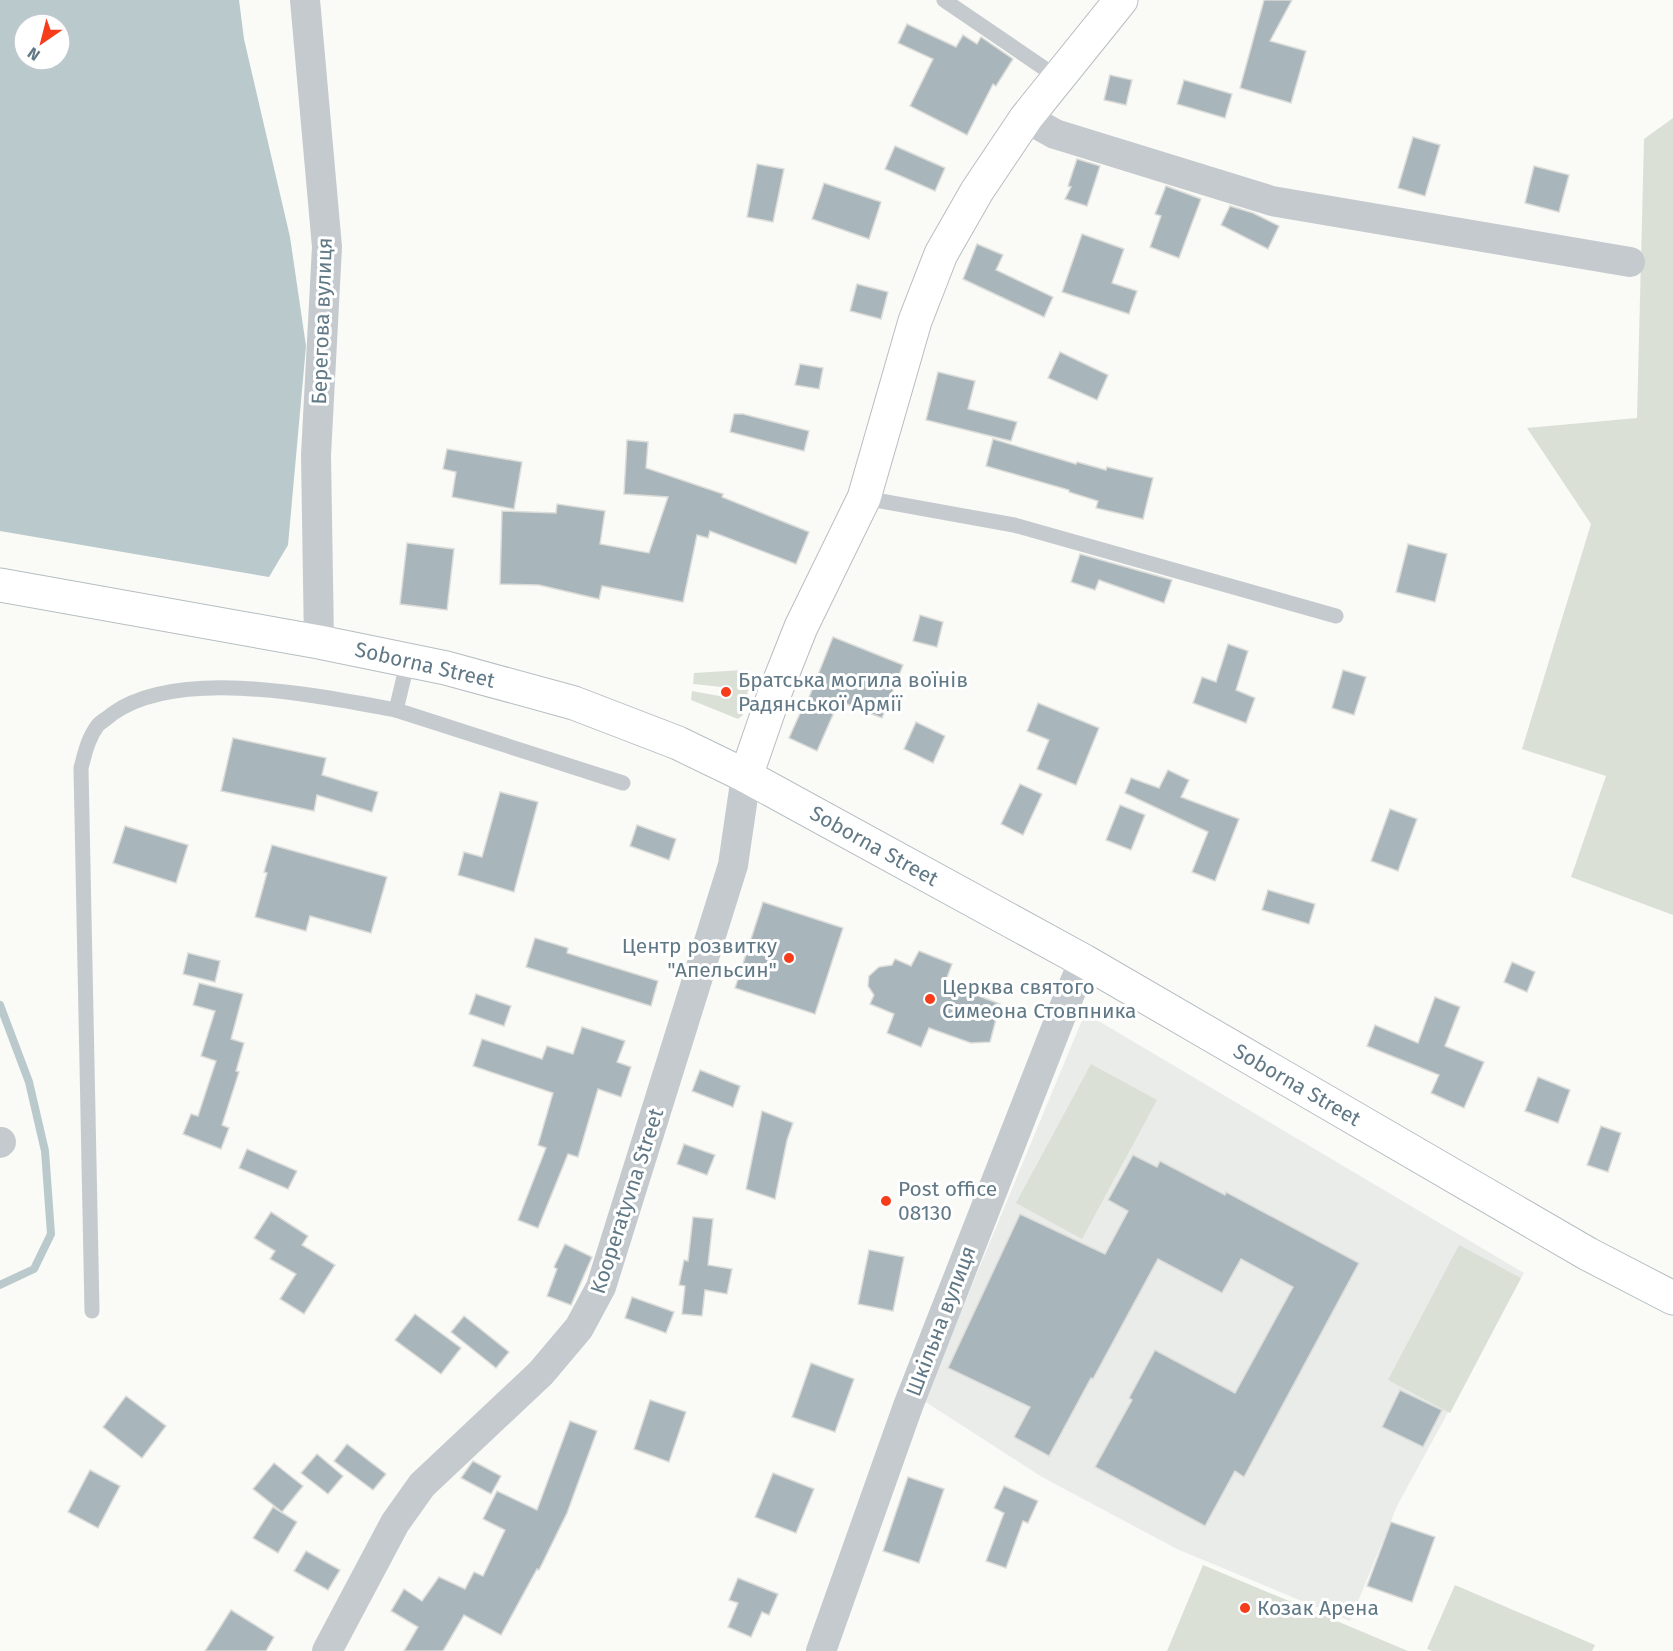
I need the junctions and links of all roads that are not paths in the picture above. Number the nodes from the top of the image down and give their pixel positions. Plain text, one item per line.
1 (304, 0) edge
2 (944, 0) edge
3 (1121, 0) edge
4 (1057, 77) junction
5 (1026, 118) junction
6 (1630, 262) dead end
7 (864, 498) junction
8 (0, 585) edge
9 (1335, 616) dead end
10 (319, 642) junction
11 (408, 660) junction
12 (396, 710) junction
13 (746, 776) junction
14 (623, 783) dead end
15 (1084, 961) junction
16 (1673, 1298) edge
17 (92, 1311) dead end
18 (327, 1651) edge
19 (821, 1651) edge

1 - 10 street, Берегова вулиця
2 - 4 lane
3 - 4 main road
4 - 5 main road
5 - 6 street
5 - 7 main road
7 - 9 lane
7 - 13 main road
8 - 10 main road, Soborna Street
10 - 11 main road, Soborna Street
11 - 12 lane
11 - 13 main road, Soborna Street
12 - 14 lane
12 - 17 lane
13 - 15 main road, Soborna Street
13 - 18 street, Kooperatyvna Street
15 - 16 main road, Soborna Street
15 - 19 street, Шкільна вулиця

